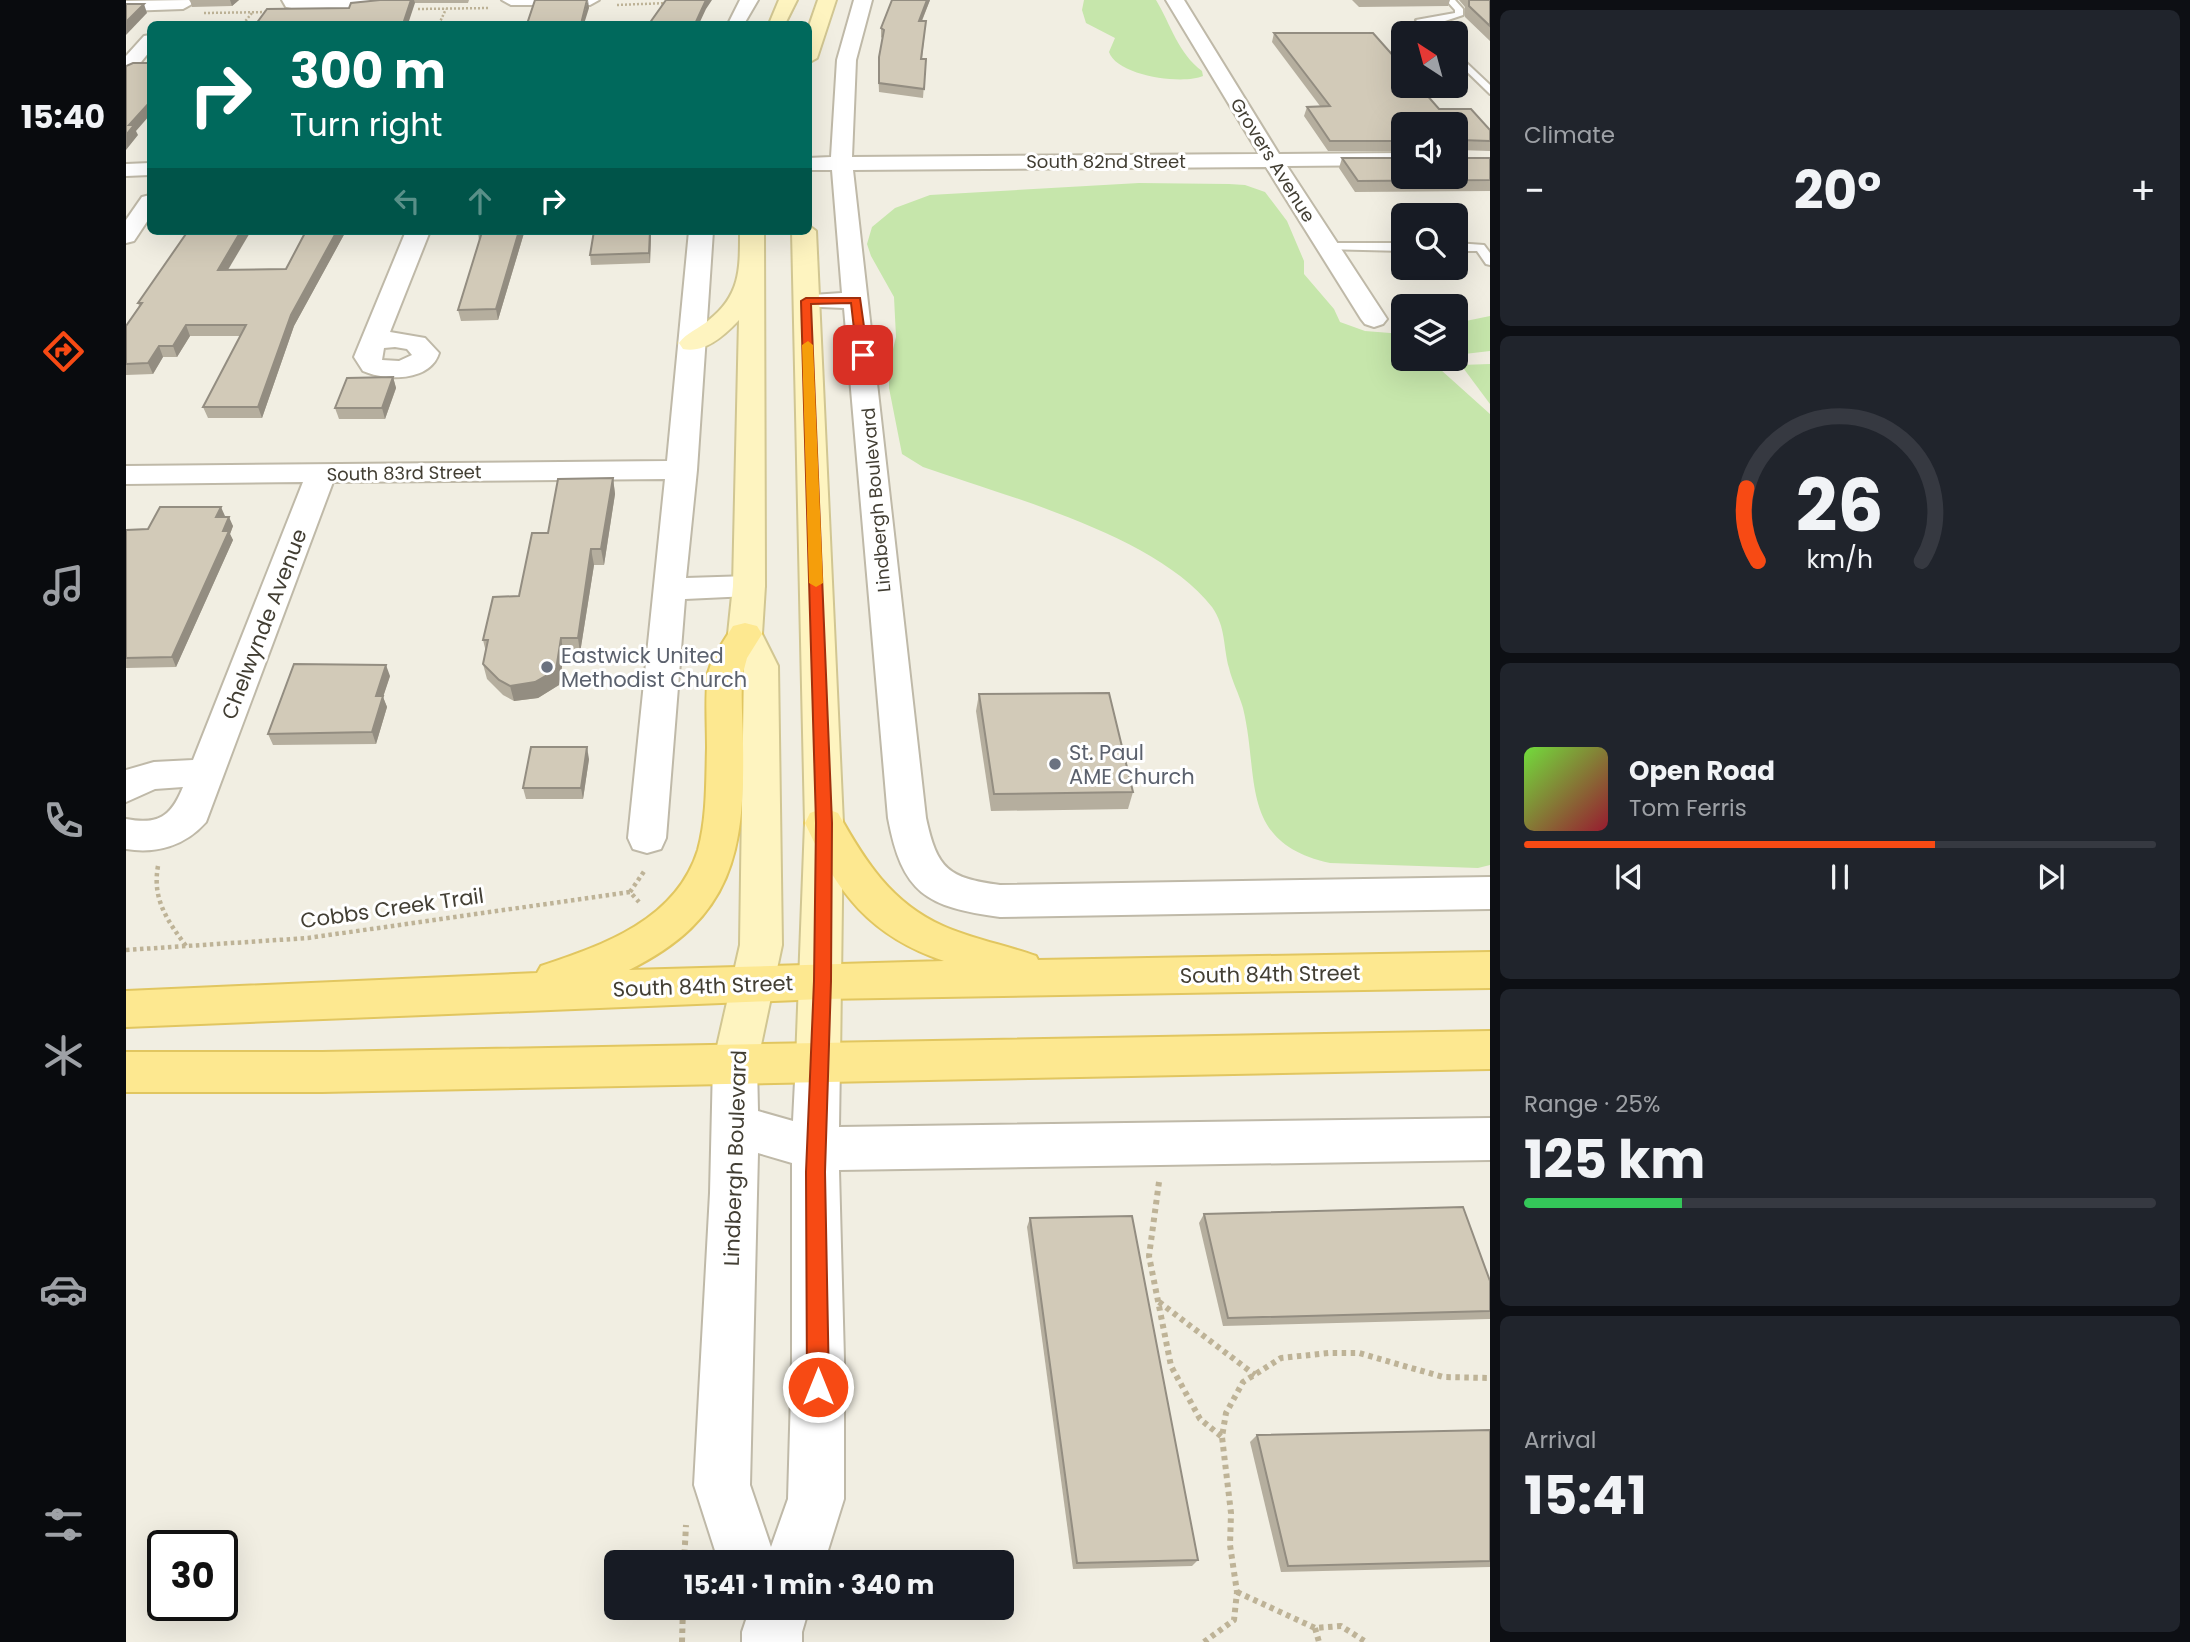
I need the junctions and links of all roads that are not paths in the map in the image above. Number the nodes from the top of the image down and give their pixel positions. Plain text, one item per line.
1 (291, 0) edge
2 (394, 0) edge
3 (511, 0) edge
4 (590, 0) edge
5 (749, 0) edge
6 (788, 0) edge
7 (827, 0) edge
8 (863, 0) edge
9 (1175, 0) edge
10 (1450, 0) edge
11 (184, 2) edge
12 (126, 5) edge
13 (167, 21) edge
14 (738, 21) edge
15 (778, 21) edge
16 (1421, 21) edge
17 (851, 40) junction
18 (147, 44) edge
19 (812, 47) edge
20 (812, 55) edge
21 (126, 68) edge
22 (1468, 68) edge
23 (1490, 91) edge
24 (1391, 159) edge
25 (1273, 160) junction
26 (812, 164) edge
27 (842, 164) junction
28 (147, 169) edge
29 (126, 170) edge
30 (147, 206) edge
31 (416, 235) edge
32 (701, 235) edge
33 (752, 235) edge
34 (804, 235) edge
35 (126, 236) edge
36 (1326, 247) junction
37 (1391, 247) edge
38 (1468, 247) edge
39 (1490, 261) edge
40 (751, 278) junction
41 (856, 300) junction
42 (806, 301) junction
43 (1374, 319) dead end
44 (374, 340) dead end
45 (692, 342) junction
46 (682, 470) junction
47 (321, 474) junction
48 (126, 475) edge
49 (749, 586) junction
50 (668, 589) junction
51 (745, 634) junction
52 (206, 774) junction
53 (126, 788) edge
54 (824, 823) junction
55 (126, 834) edge
56 (647, 838) dead end
57 (1490, 893) edge
58 (1490, 970) edge
59 (1049, 978) junction
60 (822, 981) junction
61 (753, 985) junction
62 (509, 993) junction
63 (126, 1009) edge
64 (1490, 1050) edge
65 (818, 1061) junction
66 (735, 1064) junction
67 (126, 1072) edge
68 (734, 1125) junction
69 (1490, 1139) edge
70 (816, 1149) junction
71 (744, 1550) edge
72 (799, 1550) edge

1 - 2 street
3 - 4 street
5 - 14 street
6 - 15 main road
7 - 19 main road
8 - 17 street, Lindbergh Boulevard
9 - 25 street, Grovers Avenue
10 - 16 lane
11 - 12 street
11 - 13 street
17 - 20 street
17 - 27 street, Lindbergh Boulevard
18 - 21 street
22 - 23 lane
24 - 25 street, South 82nd Street
25 - 27 street, South 82nd Street
25 - 36 street, Grovers Avenue
26 - 27 street, South 82nd Street
27 - 41 street, Lindbergh Boulevard
28 - 29 street
30 - 35 street
31 - 44 street
32 - 45 street
33 - 40 main road
34 - 42 main road
36 - 37 lane
36 - 43 street, Grovers Avenue
38 - 39 lane
40 - 45 main road
40 - 49 main road
41 - 42 street
41 - 57 street, Lindbergh Boulevard
42 - 54 main road
45 - 46 street
46 - 47 street, South 83rd Street
46 - 50 street
47 - 48 street, South 83rd Street
47 - 52 street, Chelwynde Avenue
49 - 50 street
49 - 51 main road
50 - 56 street
51 - 61 main road, Lindbergh Boulevard
51 - 62 main road
52 - 53 street
52 - 55 street, Chelwynde Avenue
54 - 59 main road
54 - 60 main road
58 - 59 main road, South 84th Street
59 - 60 main road, South 84th Street
60 - 61 main road, South 84th Street
60 - 65 main road
61 - 62 main road, South 84th Street
61 - 66 main road, Lindbergh Boulevard
62 - 63 main road, South 84th Street
64 - 65 main road
65 - 66 main road
65 - 70 street
66 - 67 main road
66 - 68 street, Lindbergh Boulevard
68 - 70 street
68 - 71 street, Lindbergh Boulevard
69 - 70 street
70 - 72 street

